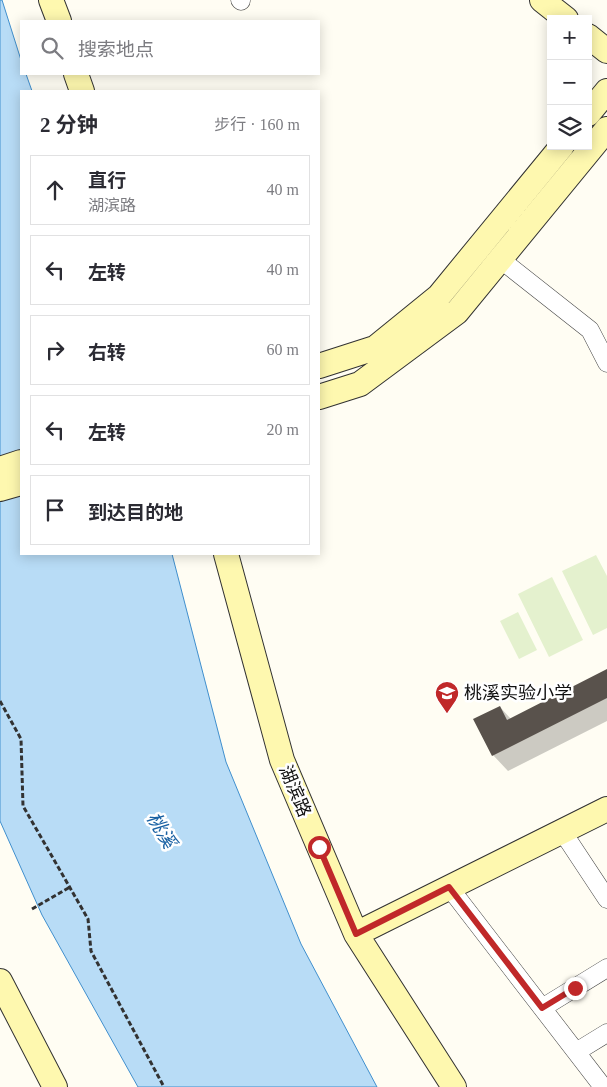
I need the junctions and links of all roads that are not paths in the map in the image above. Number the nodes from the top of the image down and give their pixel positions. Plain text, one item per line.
1 (52, 0) edge
2 (542, 0) edge
3 (561, 15) edge
4 (58, 20) edge
5 (592, 39) edge
6 (607, 51) edge
7 (76, 75) edge
8 (82, 90) edge
9 (607, 91) edge
10 (592, 109) edge
11 (607, 129) edge
12 (559, 150) edge
13 (500, 259) junction
14 (607, 363) edge
15 (320, 366) edge
16 (320, 397) edge
17 (20, 462) edge
18 (0, 469) edge
19 (20, 483) edge
20 (0, 489) edge
21 (226, 555) edge
22 (607, 809) edge
23 (562, 831) junction
24 (449, 887) junction
25 (607, 899) edge
26 (356, 934) junction
27 (607, 968) edge
28 (0, 981) edge
29 (542, 1008) junction
30 (607, 1033) edge
31 (576, 1052) junction
32 (598, 1082) edge
33 (56, 1087) edge
34 (454, 1087) edge

1 - 4 street
2 - 3 street
5 - 6 street
7 - 8 street
9 - 10 street
11 - 13 street
12 - 15 street
13 - 14 street
13 - 16 street
17 - 18 street
19 - 20 street
21 - 26 street, 湖滨路
22 - 23 street
23 - 24 street
23 - 25 street
24 - 26 street
24 - 29 street
26 - 34 street, 湖滨路
27 - 29 street
28 - 33 street
29 - 31 street
30 - 31 street
31 - 32 street

